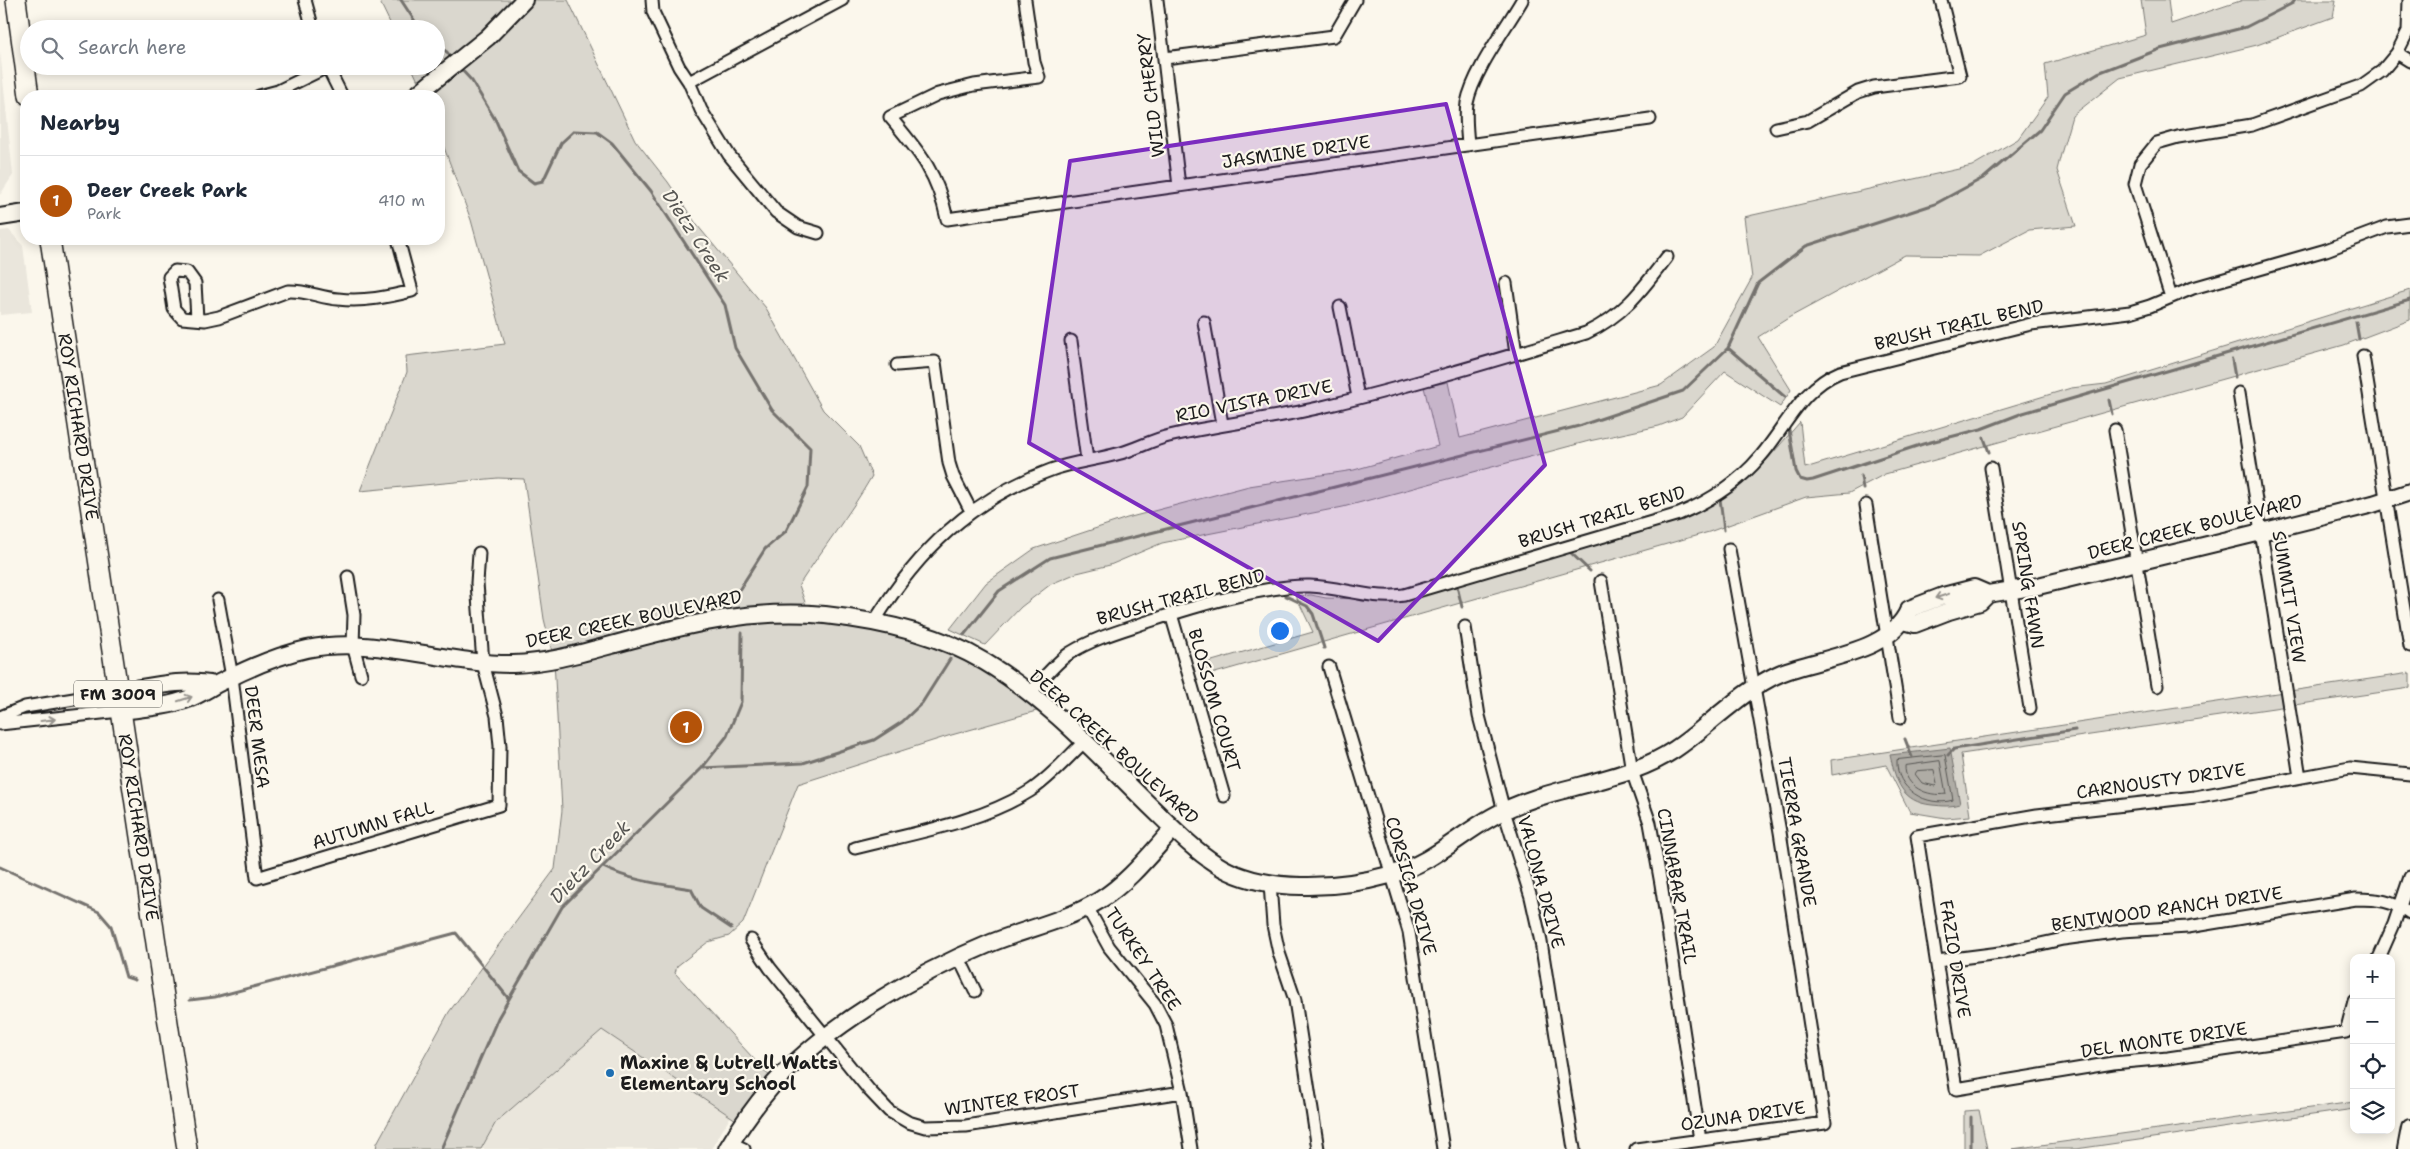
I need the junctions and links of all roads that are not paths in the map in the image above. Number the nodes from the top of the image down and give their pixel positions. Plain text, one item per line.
1 (16, 0) edge
2 (305, 0) edge
3 (524, 0) edge
4 (652, 0) edge
5 (842, 0) edge
6 (1025, 0) edge
7 (1157, 0) edge
8 (1354, 0) edge
9 (1522, 0) edge
10 (1941, 0) edge
11 (2409, 0) edge
12 (311, 20) edge
13 (20, 30) edge
14 (2397, 53) junction
15 (1165, 58) junction
16 (2410, 61) edge
17 (445, 72) edge
18 (26, 75) edge
19 (311, 75) edge
20 (331, 75) edge
21 (442, 75) edge
22 (689, 82) junction
23 (28, 90) edge
24 (280, 90) edge
25 (339, 90) edge
26 (422, 90) edge
27 (1650, 119) dead end
28 (1776, 128) dead end
29 (1468, 145) junction
30 (1179, 186) junction
31 (20, 214) edge
32 (0, 217) edge
33 (2410, 224) edge
34 (818, 233) dead end
35 (51, 245) edge
36 (400, 245) edge
37 (1667, 257) dead end
38 (1506, 282) dead end
39 (2170, 297) junction
40 (1340, 307) dead end
41 (197, 318) dead end
42 (1204, 322) dead end
43 (1071, 342) dead end
44 (1516, 354) junction
45 (2362, 356) dead end
46 (897, 365) dead end
47 (2239, 393) dead end
48 (1358, 397) junction
49 (1222, 424) junction
50 (2115, 430) dead end
51 (1087, 460) junction
52 (1991, 468) dead end
53 (2410, 492) edge
54 (2387, 499) junction
55 (1866, 505) dead end
56 (971, 512) junction
57 (2261, 532) junction
58 (1729, 549) dead end
59 (479, 553) dead end
60 (2136, 563) junction
61 (348, 577) dead end
62 (1601, 581) dead end
63 (2011, 591) junction
64 (218, 600) dead end
65 (1171, 614) junction
66 (874, 622) junction
67 (1465, 627) dead end
68 (1888, 634) junction
69 (353, 645) junction
70 (2410, 646) edge
71 (483, 662) junction
72 (1329, 667) dead end
73 (361, 675) dead end
74 (232, 677) junction
75 (215, 685) junction
76 (2156, 686) dead end
77 (1754, 687) junction
78 (117, 692) junction
79 (1030, 693) junction
80 (2030, 708) dead end
81 (120, 711) junction
82 (0, 717) edge
83 (1900, 718) dead end
84 (0, 724) edge
85 (1084, 742) junction
86 (1632, 771) junction
87 (2410, 774) edge
88 (2300, 777) junction
89 (1224, 796) dead end
90 (1504, 811) junction
91 (1173, 829) junction
92 (1917, 836) joint
93 (855, 848) dead end
94 (1391, 874) junction
95 (2410, 877) edge
96 (257, 878) joint
97 (1270, 884) junction
98 (2405, 905) edge
99 (1087, 907) junction
100 (2410, 914) edge
101 (752, 940) dead end
102 (2381, 954) edge
103 (959, 958) junction
104 (1938, 961) junction
105 (975, 990) dead end
106 (2350, 1017) edge
107 (827, 1038) junction
108 (1956, 1089) joint
109 (1182, 1092) junction
110 (1825, 1123) joint
111 (2410, 1128) edge
112 (1700, 1140) junction
113 (734, 1147) edge
114 (187, 1149) edge
115 (1191, 1149) edge
116 (1318, 1149) edge
117 (1443, 1149) edge
118 (1574, 1149) edge
119 (1636, 1149) edge
120 (2406, 1149) edge

1 - 13 main road
2 - 12 street
3 - 17 street
4 - 22 street
5 - 22 street
6 - 30 street, JASMINE DRIVE
7 - 15 street, WILD CHERRY
8 - 15 street
9 - 29 street
10 - 28 street
11 - 14 street
14 - 16 street
14 - 39 street
15 - 30 street, WILD CHERRY
18 - 23 main road
19 - 24 street
20 - 25 street
21 - 26 street
22 - 34 street
27 - 29 street, JASMINE DRIVE
29 - 30 street, JASMINE DRIVE
31 - 32 street
33 - 39 street, BRUSH TRAIL BEND
35 - 78 main road, ROY RICHARD DRIVE / FM 3009
36 - 41 street
37 - 44 street, RIO VISTA DRIVE
38 - 44 street
39 - 65 street, BRUSH TRAIL BEND
40 - 48 street
42 - 49 street
43 - 51 street
44 - 48 street, RIO VISTA DRIVE
45 - 54 street
46 - 56 street
47 - 57 street, SUMMIT VIEW
48 - 49 street, RIO VISTA DRIVE
49 - 51 street, RIO VISTA DRIVE
50 - 60 street
51 - 56 street, RIO VISTA DRIVE
52 - 63 street, SPRING FAWN
53 - 54 street, DEER CREEK BOULEVARD
54 - 57 street, DEER CREEK BOULEVARD
54 - 70 street
55 - 68 street
56 - 66 street, RIO VISTA DRIVE
57 - 60 street, DEER CREEK BOULEVARD
57 - 88 street, SUMMIT VIEW
58 - 77 street, TIERRA GRANDE
59 - 71 street
60 - 63 street, DEER CREEK BOULEVARD
60 - 76 street
61 - 69 street
62 - 86 street, CINNABAR TRAIL
63 - 68 street, DEER CREEK BOULEVARD
63 - 80 street, SPRING FAWN
64 - 74 street, DEER MESA
65 - 79 street, BRUSH TRAIL BEND
65 - 89 street, BLOSSOM COURT
66 - 71 street, DEER CREEK BOULEVARD
66 - 79 street, DEER CREEK BOULEVARD
67 - 90 street, VALONA DRIVE
68 - 77 street, DEER CREEK BOULEVARD
68 - 83 street
69 - 71 street, DEER CREEK BOULEVARD
69 - 73 street
69 - 74 street, DEER CREEK BOULEVARD
71 - 96 street, AUTUMN FALL
72 - 94 street, CORSICA DRIVE
74 - 75 street, DEER CREEK BOULEVARD
74 - 96 street, DEER MESA
75 - 78 street
81 -> 75 street, DEER CREEK BOULEVARD
77 - 86 street, DEER CREEK BOULEVARD
77 - 110 street, TIERRA GRANDE
78 - 81 main road, ROY RICHARD DRIVE / FM 3009
78 - 82 street
79 - 85 street, DEER CREEK BOULEVARD
84 -> 81 street
81 - 114 main road, ROY RICHARD DRIVE / FM 3009
85 - 91 street, DEER CREEK BOULEVARD
85 - 93 street
86 - 90 street, DEER CREEK BOULEVARD
86 - 112 street, CINNABAR TRAIL
87 - 88 street, CARNOUSTY DRIVE
88 - 92 street, CARNOUSTY DRIVE
90 - 94 street, DEER CREEK BOULEVARD
90 - 118 street, VALONA DRIVE
91 - 97 street, DEER CREEK BOULEVARD
91 - 99 street
92 - 104 street, FAZIO DRIVE
94 - 97 street, DEER CREEK BOULEVARD
94 - 117 street, CORSICA DRIVE
95 - 98 street
97 - 116 street
98 - 100 street, BENTWOOD RANCH DRIVE
98 - 102 street
98 - 104 street, BENTWOOD RANCH DRIVE
99 - 103 street
99 - 109 street, TURKEY TREE
101 - 107 street, WINTER FROST
103 - 105 street
103 - 107 street
104 - 108 street, FAZIO DRIVE
106 - 108 street, DEL MONTE DRIVE
107 - 109 street, WINTER FROST
107 - 113 street
109 - 115 street, TURKEY TREE
110 - 112 street, OZUNA DRIVE
111 - 120 street
112 - 119 street, OZUNA DRIVE

